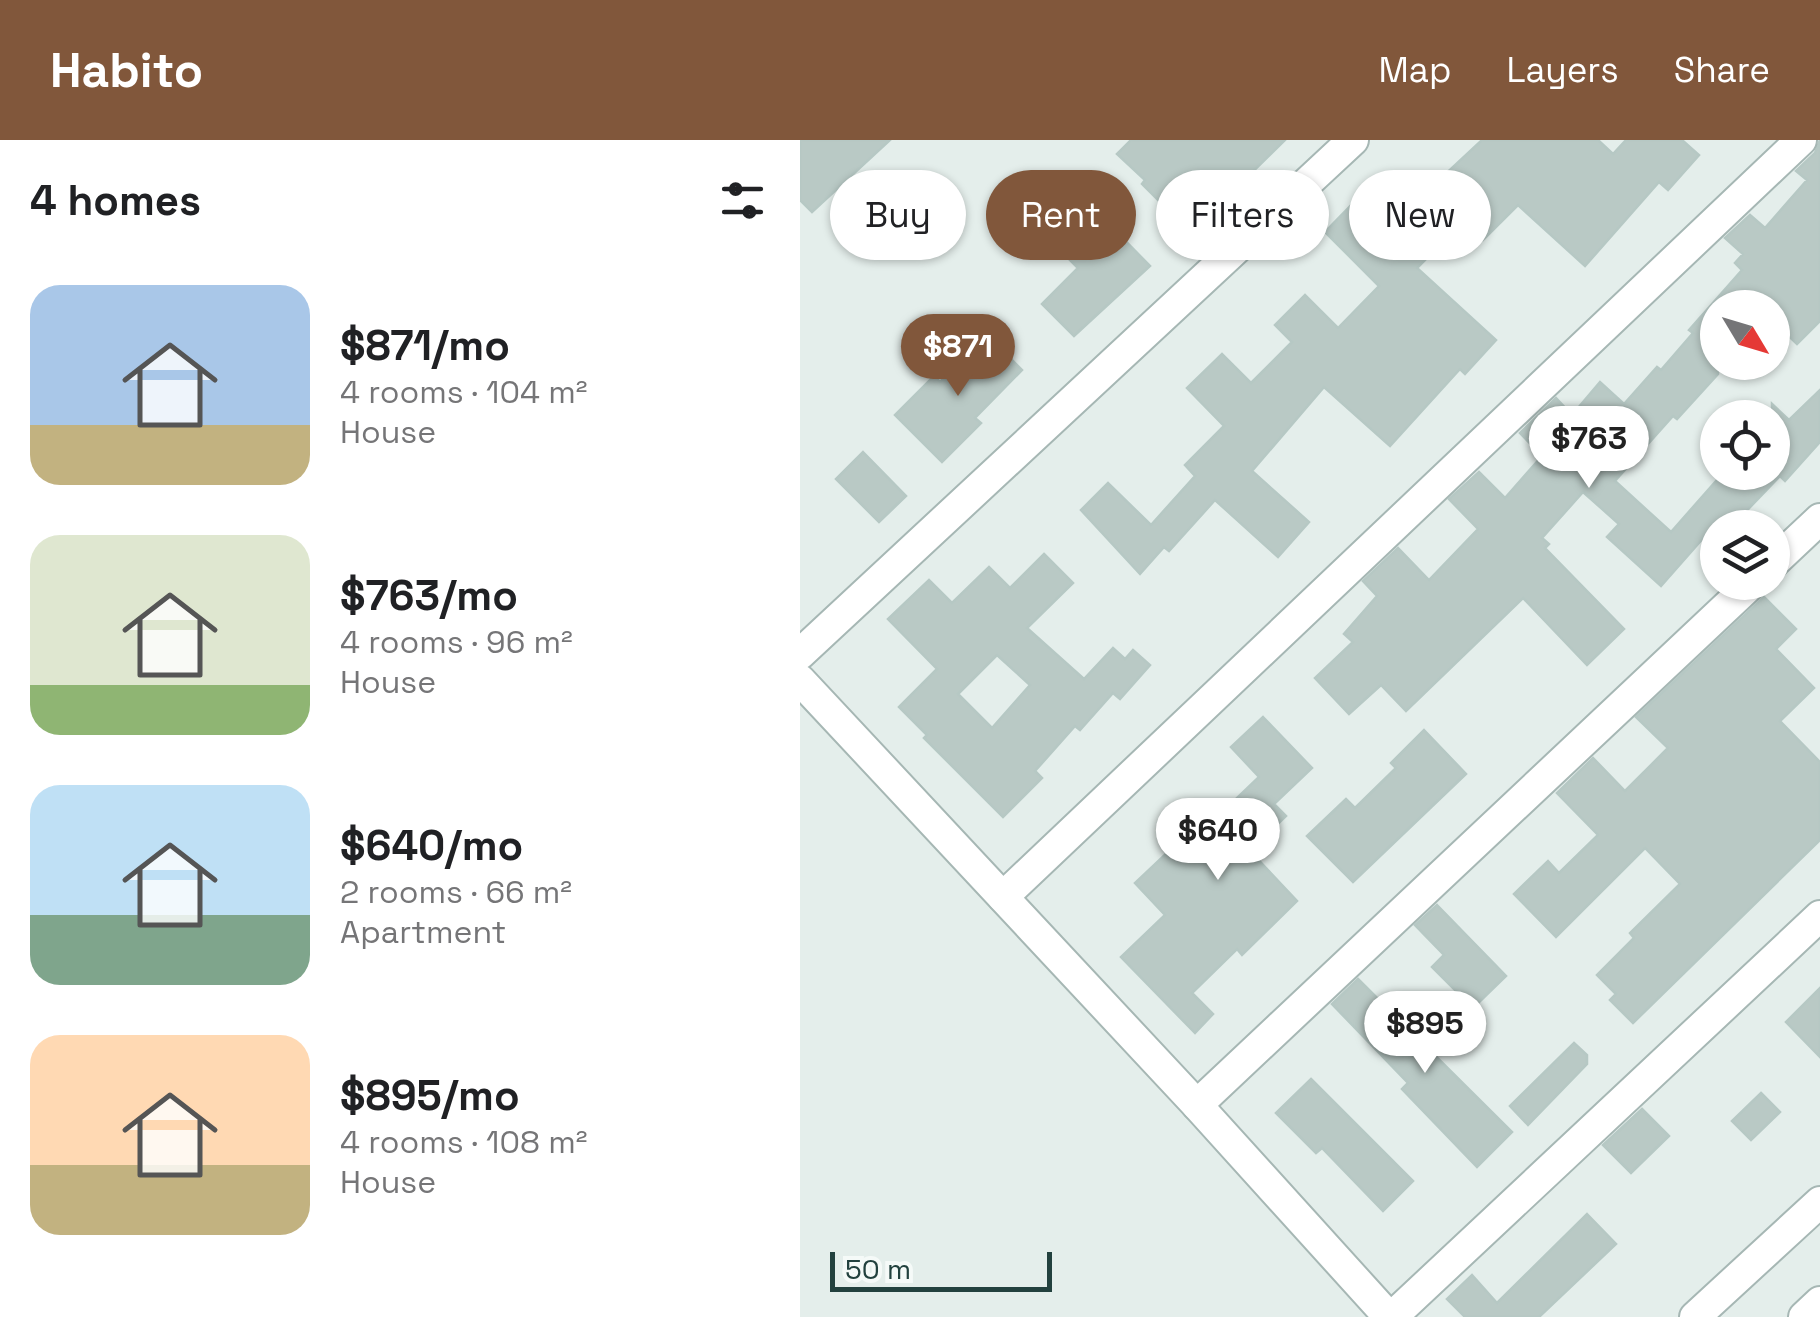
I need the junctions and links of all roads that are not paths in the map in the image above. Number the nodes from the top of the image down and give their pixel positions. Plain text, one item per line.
1 (1353, 140) edge
2 (1801, 140) edge
3 (1820, 519) edge
4 (1790, 547) edge
5 (1734, 600) edge
6 (800, 654) edge
7 (800, 680) edge
8 (1003, 897) junction
9 (1820, 916) edge
10 (1196, 1104) junction
11 (1820, 1202) edge
12 (1820, 1302) edge
13 (1391, 1317) edge
14 (1694, 1317) edge
15 (1804, 1317) edge

1 - 6 street
2 - 8 street
3 - 4 street
5 - 10 street
7 - 8 street
8 - 10 street
9 - 13 street
10 - 13 street
11 - 14 street
12 - 15 street

